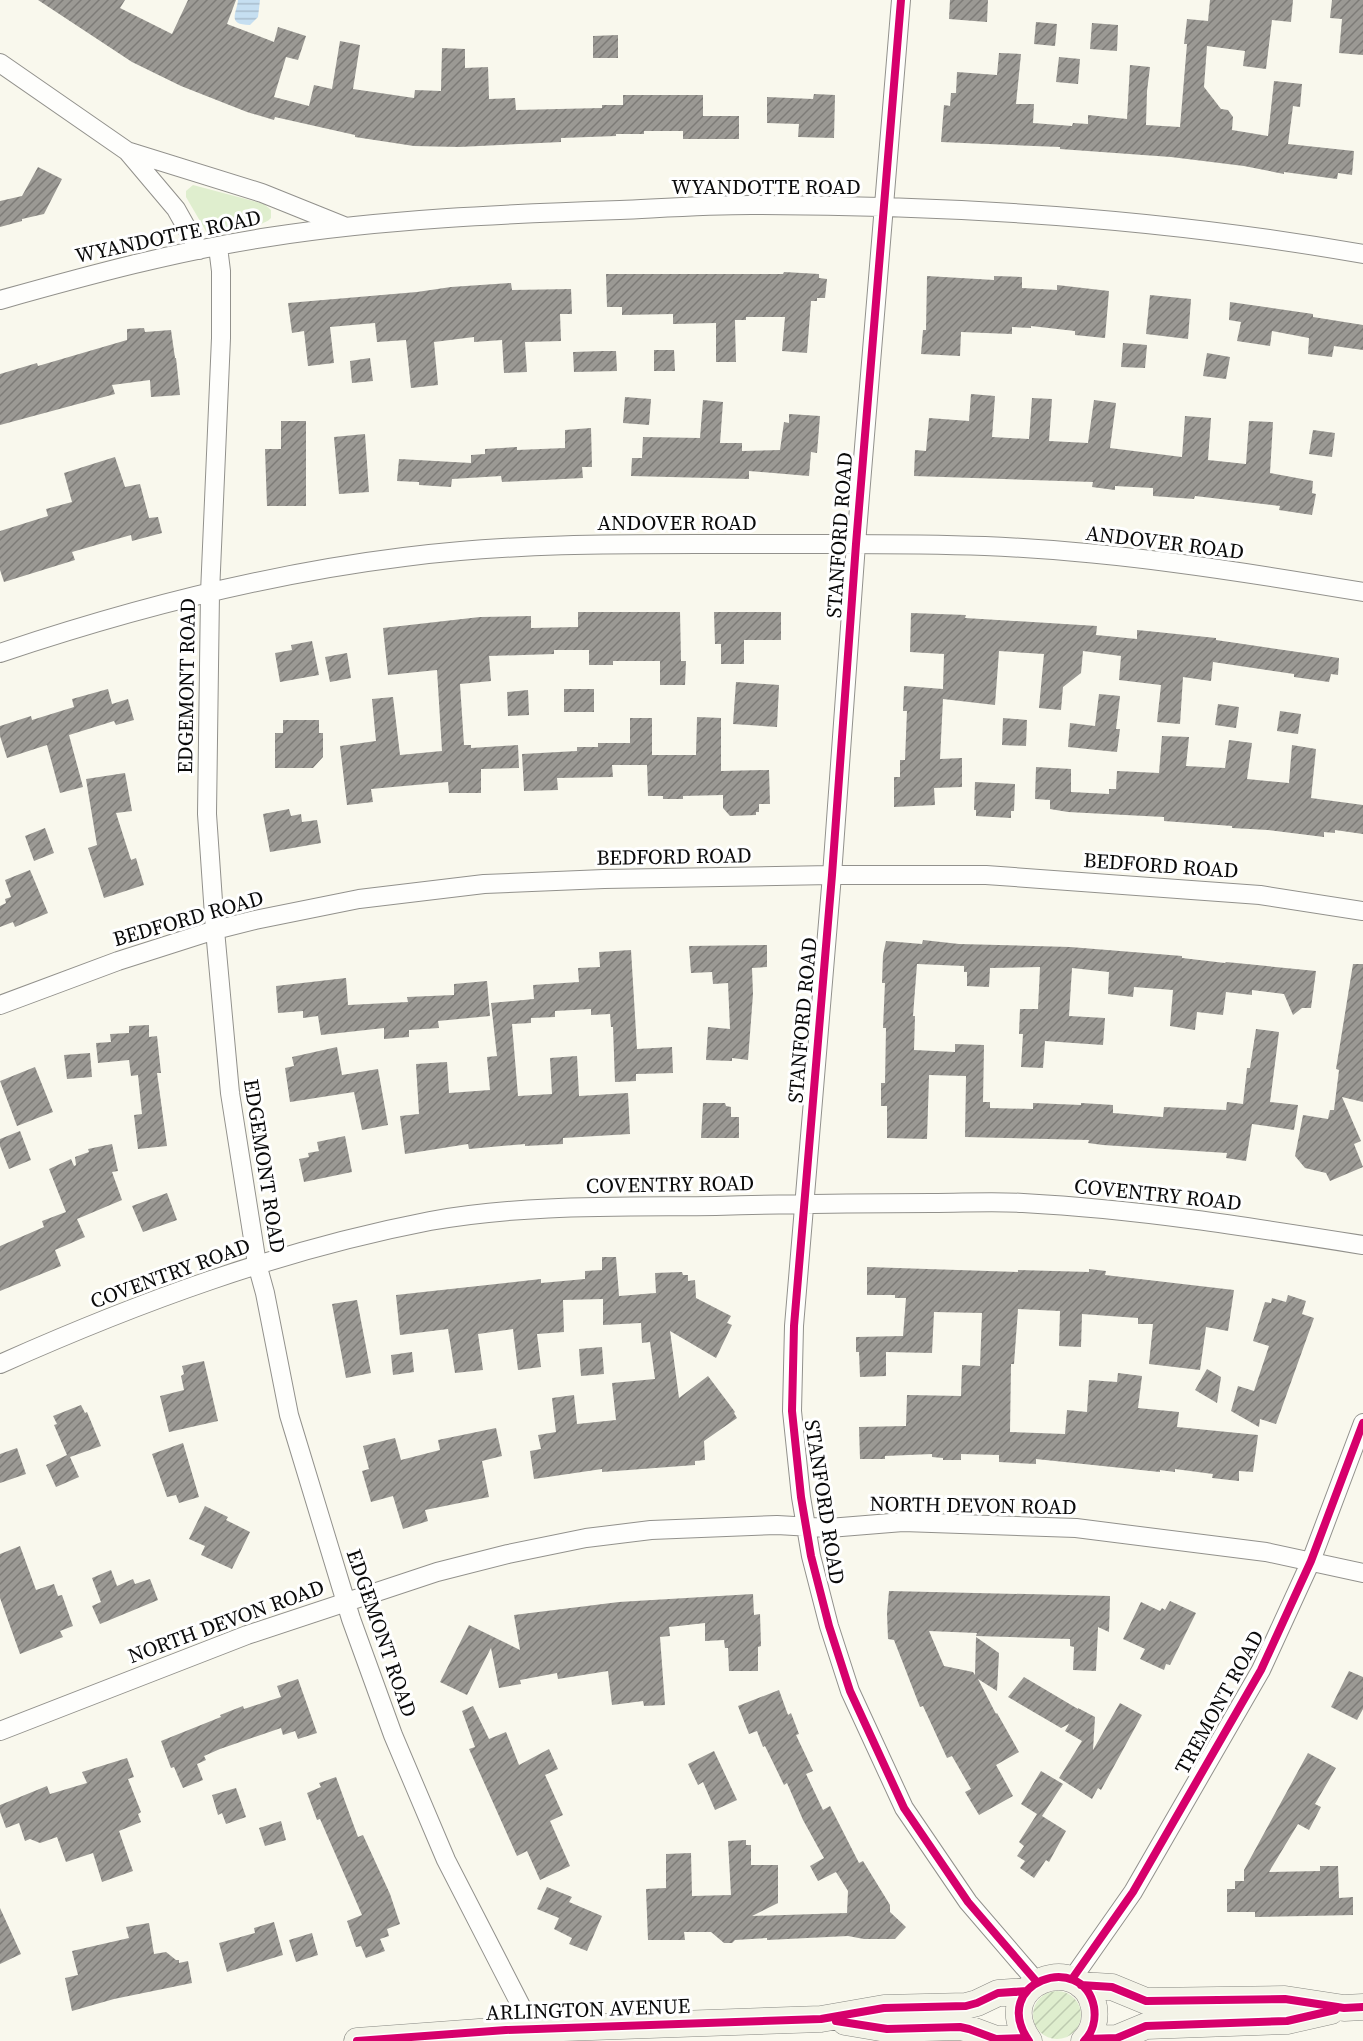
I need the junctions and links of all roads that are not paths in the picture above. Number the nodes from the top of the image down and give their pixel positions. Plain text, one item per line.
1 (901, 0) edge
2 (0, 63) edge
3 (128, 152) junction
4 (884, 208) junction
5 (348, 227) junction
6 (218, 247) junction
7 (199, 250) junction
8 (1363, 254) edge
9 (0, 300) edge
10 (856, 544) junction
11 (210, 592) junction
12 (1363, 592) edge
13 (0, 653) edge
14 (832, 875) junction
15 (1363, 911) edge
16 (215, 930) junction
17 (0, 1005) edge
18 (805, 1203) junction
19 (1363, 1245) edge
20 (257, 1264) junction
21 (0, 1364) edge
22 (1363, 1423) edge
23 (806, 1526) junction
24 (1311, 1561) junction
25 (1363, 1573) edge
26 (345, 1601) junction
27 (0, 1731) edge
28 (1077, 1982) junction
29 (1031, 1986) junction
30 (1354, 2007) edge
31 (821, 2019) junction
32 (535, 2035) edge
33 (1028, 2039) edge
34 (1085, 2040) edge
35 (357, 2041) edge

1 - 4 street, STANFORD ROAD
2 - 3 street
3 - 5 street, WYANDOTTE ROAD
3 - 7 street
4 - 5 street, WYANDOTTE ROAD
4 - 8 street, WYANDOTTE ROAD
4 - 10 street, STANFORD ROAD
5 - 6 street, WYANDOTTE ROAD
6 - 7 street, WYANDOTTE ROAD
6 - 11 street, EDGEMONT ROAD
7 - 9 street, WYANDOTTE ROAD
10 - 11 street, ANDOVER ROAD
10 - 12 street, ANDOVER ROAD
10 - 14 street, STANFORD ROAD
11 - 13 street, ANDOVER ROAD
11 - 16 street, EDGEMONT ROAD
14 - 15 street, BEDFORD ROAD
14 - 16 street, BEDFORD ROAD
14 - 18 street, STANFORD ROAD
16 - 17 street, BEDFORD ROAD
16 - 20 street, EDGEMONT ROAD
18 - 19 street, COVENTRY ROAD
18 - 20 street, COVENTRY ROAD
18 - 23 street, STANFORD ROAD
20 - 21 street, COVENTRY ROAD
20 - 26 street, EDGEMONT ROAD
22 - 24 street, TREMONT ROAD
23 - 24 street, NORTH DEVON ROAD
23 - 26 street, NORTH DEVON ROAD
23 - 29 street, STANFORD ROAD
24 - 25 street, NORTH DEVON ROAD
24 - 28 street, TREMONT ROAD
26 - 27 street, NORTH DEVON ROAD
26 - 32 street, EDGEMONT ROAD
28 - 29 street, ARLINGTON AVENUE
28 - 30 street
28 - 34 street
29 - 31 street, ARLINGTON AVENUE
29 - 33 street
30 - 34 street
31 - 32 street, ARLINGTON AVENUE
31 - 33 street, ARLINGTON AVENUE
32 - 35 street, ARLINGTON AVENUE

